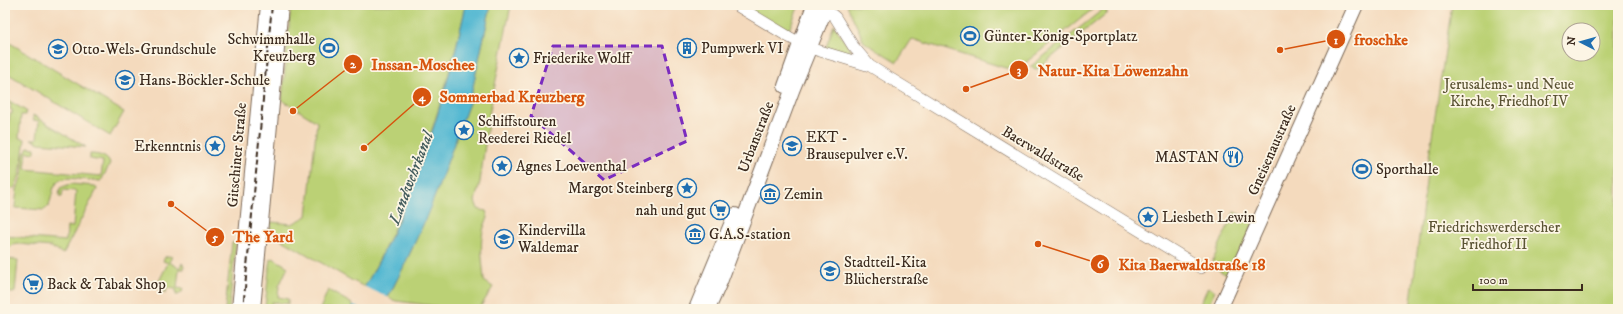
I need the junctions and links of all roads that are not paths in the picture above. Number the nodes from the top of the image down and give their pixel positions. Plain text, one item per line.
1 (268, 5) edge
2 (281, 5) edge
3 (736, 5) edge
4 (1356, 5) edge
5 (822, 6) edge
6 (805, 46) junction
7 (870, 66) junction
8 (1201, 268) dead end
9 (239, 309) edge
10 (253, 309) edge
11 (696, 309) edge
12 (708, 309) edge
13 (1220, 309) edge

1 - 9 main road, Gitschiner Straße
2 - 10 main road, Gitschiner Straße
3 - 6 street, Baerwaldstraße
4 - 13 main road, Gneisenaustraße
5 - 6 main road, Urbanstraße
5 - 7 street, Baerwaldstraße
6 - 7 street, Baerwaldstraße
6 - 11 main road, Urbanstraße
6 - 12 main road, Urbanstraße
7 - 8 street, Baerwaldstraße

